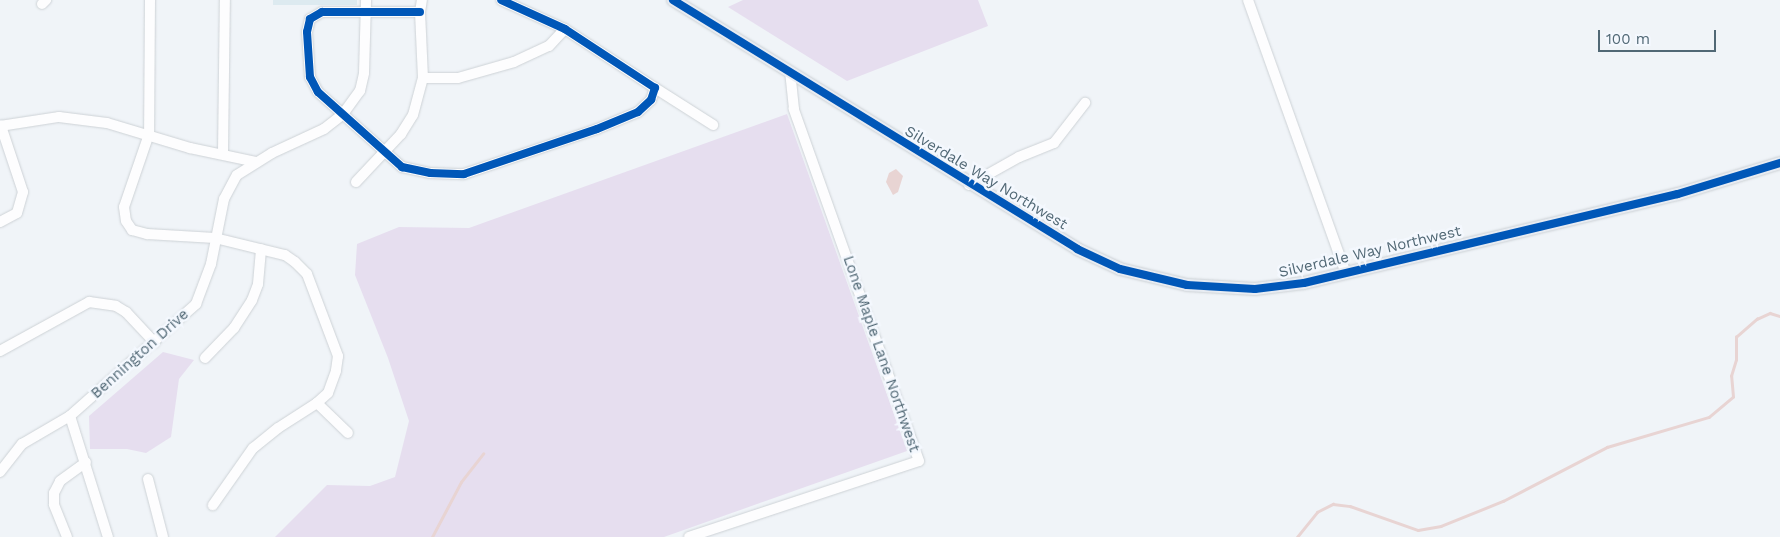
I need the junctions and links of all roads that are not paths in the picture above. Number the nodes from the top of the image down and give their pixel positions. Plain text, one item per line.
1 (150, 0) edge
2 (225, 0) edge
3 (366, 0) edge
4 (422, 0) edge
5 (501, 0) edge
6 (673, 0) edge
7 (1248, 0) edge
8 (366, 12) junction
9 (420, 12) junction
10 (565, 29) junction
11 (790, 73) junction
12 (424, 78) junction
13 (655, 88) junction
14 (1085, 103) dead end
15 (342, 114) junction
16 (713, 125) dead end
17 (1, 126) edge
18 (149, 134) junction
19 (384, 152) junction
20 (224, 153) junction
21 (256, 162) junction
22 (1780, 163) edge
23 (356, 182) dead end
24 (969, 185) junction
25 (0, 222) edge
26 (215, 238) junction
27 (261, 249) junction
28 (1346, 273) junction
29 (155, 343) junction
30 (0, 350) edge
31 (206, 358) dead end
32 (317, 404) junction
33 (70, 416) junction
34 (348, 433) dead end
35 (86, 462) junction
36 (0, 472) edge
37 (148, 479) dead end
38 (213, 505) dead end
39 (68, 537) edge
40 (108, 537) edge
41 (163, 537) edge
42 (689, 537) edge

1 - 18 street
2 - 20 street
3 - 8 street, Bennington Drive
4 - 9 street
5 - 10 street
6 - 11 main road, Silverdale Way Northwest
7 - 28 street
8 - 9 street
8 - 15 street, Bennington Drive
8 - 15 street
9 - 12 street
10 - 12 street
10 - 13 street
11 - 24 main road, Silverdale Way Northwest
11 - 42 street, Lone Maple Lane Northwest
12 - 19 street
13 - 16 street
13 - 19 street
14 - 24 street
15 - 19 street
15 - 21 street, Bennington Drive
17 - 18 street
17 - 25 street
18 - 20 street
18 - 26 street
19 - 23 street
20 - 21 street
21 - 26 street, Bennington Drive
22 - 28 main road, Silverdale Way Northwest
24 - 28 main road, Silverdale Way Northwest
26 - 27 street
26 - 29 street, Bennington Drive
27 - 31 street
27 - 32 street
29 - 30 street
29 - 33 street, Bennington Drive
32 - 34 street
32 - 38 street
33 - 35 street
33 - 36 street, Bennington Drive
35 - 39 street
35 - 40 street
37 - 41 street

